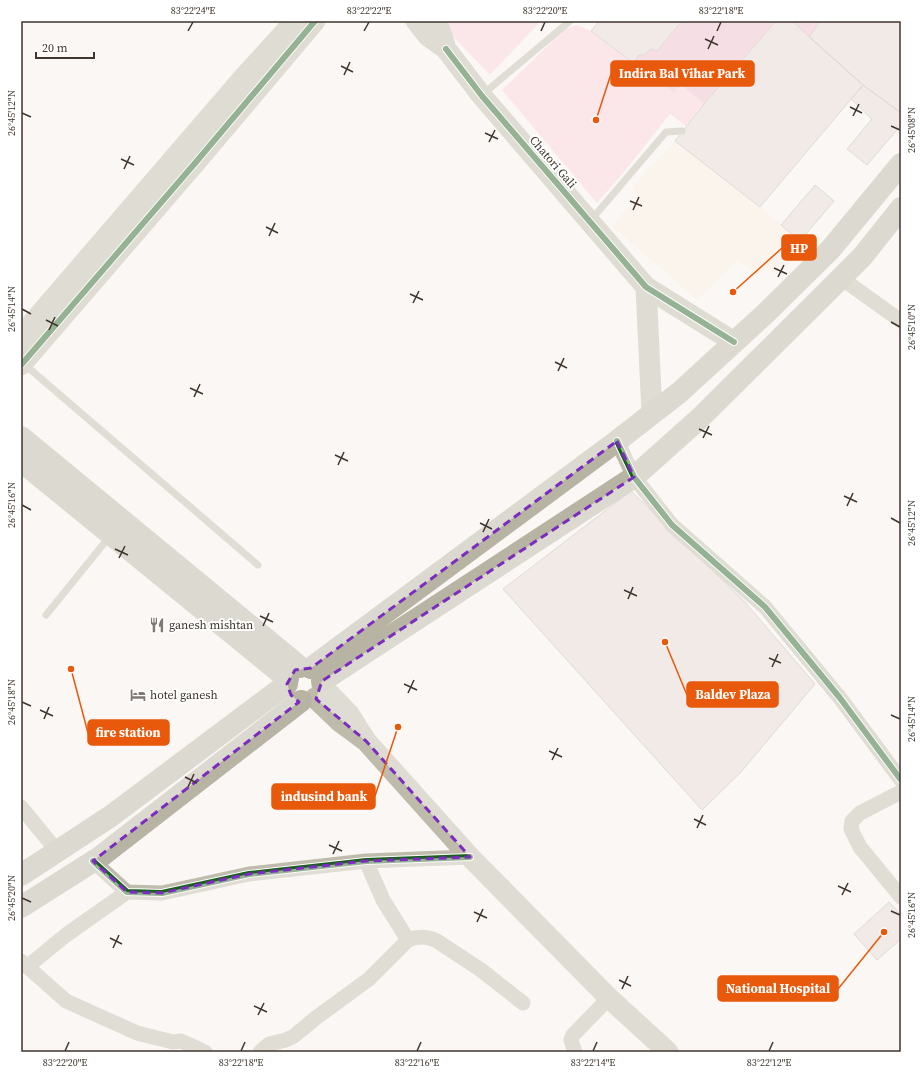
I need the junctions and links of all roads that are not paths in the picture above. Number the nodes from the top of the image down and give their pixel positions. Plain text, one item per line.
1 (295, 21) edge
2 (315, 21) edge
3 (416, 21) edge
4 (433, 21) edge
5 (570, 21) edge
6 (446, 49) junction
7 (482, 96) junction
8 (682, 131) dead end
9 (901, 164) edge
10 (901, 208) edge
11 (589, 222) junction
12 (841, 278) junction
13 (646, 287) junction
14 (901, 321) edge
15 (21, 336) edge
16 (734, 342) junction
17 (22, 364) edge
18 (652, 412) junction
19 (21, 437) edge
20 (617, 441) junction
21 (21, 461) edge
22 (634, 477) junction
23 (111, 534) junction
24 (258, 565) dead end
25 (46, 615) dead end
26 (306, 683) junction
27 (901, 780) edge
28 (901, 792) edge
29 (21, 807) edge
30 (57, 851) junction
31 (470, 857) junction
32 (93, 861) junction
33 (366, 861) junction
34 (21, 875) edge
35 (127, 892) junction
36 (901, 897) edge
37 (21, 907) edge
38 (408, 940) junction
39 (24, 964) edge
40 (609, 998) junction
41 (523, 1003) dead end
42 (170, 1047) edge
43 (661, 1050) edge
44 (205, 1052) edge
45 (260, 1052) edge
46 (575, 1052) edge

1 - 15 street
2 - 17 street
3 - 6 street
4 - 6 street
5 - 7 lane
6 - 7 street, Chatori Gali
7 - 11 street, Chatori Gali
8 - 11 lane
9 - 16 main road
10 - 12 main road
11 - 13 street, Chatori Gali
12 - 14 street
12 - 22 main road
13 - 16 street, Chatori Gali
13 - 18 street
16 - 18 main road
17 - 24 lane
18 - 20 main road
19 - 26 main road
20 - 22 street
20 - 26 main road
21 - 23 main road
22 - 26 main road
22 - 27 street
23 - 25 lane
23 - 26 main road
26 - 30 main road
26 - 31 street
26 - 32 main road
28 - 36 street
29 - 30 street
30 - 34 main road
31 - 33 street
31 - 40 street
32 - 35 street
32 - 37 main road
33 - 35 street
33 - 38 street
35 - 39 street
38 - 41 street
38 - 45 street
39 - 42 street
40 - 43 street
40 - 46 street
42 - 44 street

